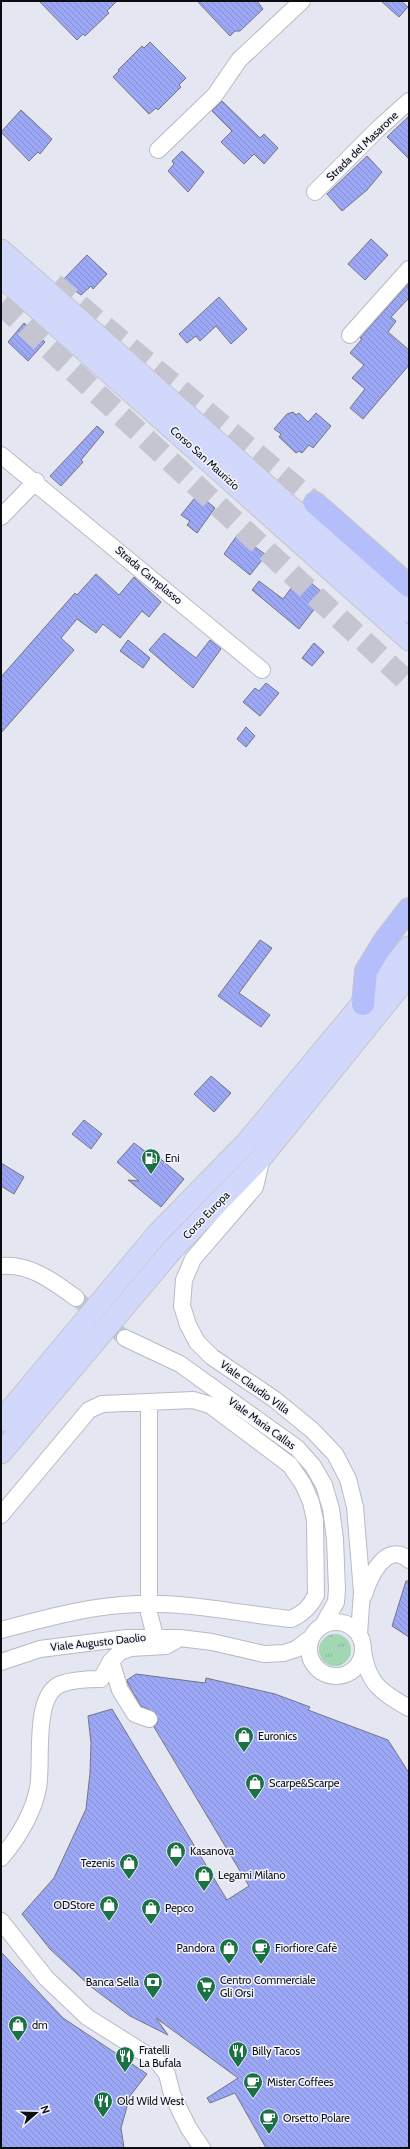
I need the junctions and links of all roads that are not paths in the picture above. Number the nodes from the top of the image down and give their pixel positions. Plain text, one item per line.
1 (302, 1) edge
2 (409, 101) edge
3 (158, 150) dead end
4 (315, 192) dead end
5 (1, 250) edge
6 (409, 269) edge
7 (1, 276) edge
8 (350, 335) dead end
9 (1, 455) edge
10 (36, 481) junction
11 (315, 503) tunnel mouth
12 (1, 517) edge
13 (409, 586) edge
14 (409, 612) edge
15 (409, 640) edge
16 (262, 670) dead end
17 (409, 909) edge
18 (409, 947) edge
19 (409, 975) edge
20 (363, 1004) junction
21 (262, 1156) junction
22 (1, 1266) edge
23 (76, 1298) tunnel mouth
24 (125, 1338) tunnel mouth
25 (149, 1402) junction
26 (1, 1421) edge
27 (1, 1453) edge
28 (1, 1515) edge
29 (409, 1560) edge
30 (148, 1604) junction
31 (359, 1613) junction
32 (323, 1625) junction
33 (1, 1630) edge
34 (359, 1634) junction
35 (155, 1636) junction
36 (180, 1638) junction
37 (311, 1638) junction
38 (363, 1650) junction
39 (111, 1661) junction
40 (1, 1662) edge
41 (409, 1708) edge
42 (149, 1719) dead end
43 (1, 1858) edge
44 (1, 1921) edge
45 (202, 2148) edge

1 - 3 street
2 - 4 street, Strada del Masarone
5 - 14 main road, Corso San Maurizio
6 - 8 street
7 - 15 main road, Corso San Maurizio
9 - 10 street, Strada Camplasso
10 - 12 street
10 - 16 street, Strada Camplasso
11 - 13 highway
17 - 20 highway
18 - 20 main road, Corso Europa
19 - 21 main road, Corso Europa
20 - 26 main road, Corso Europa
21 - 27 main road, Corso Europa
21 - 31 street, Viale Claudio Villa
22 - 23 street
24 - 32 street, Viale Maria Callas
25 - 28 street
25 - 30 street
25 - 30 street
29 - 31 street
30 - 33 street
30 - 35 street
31 - 34 street, Viale Claudio Villa
32 - 34 street
32 - 37 street
34 - 38 street
35 - 36 street, Viale Augusto Daolio
35 - 40 street, Viale Augusto Daolio
36 - 37 street, Viale Augusto Daolio
36 - 39 street
37 - 38 street
38 - 41 street
39 - 42 street
39 - 43 street
44 - 45 street

